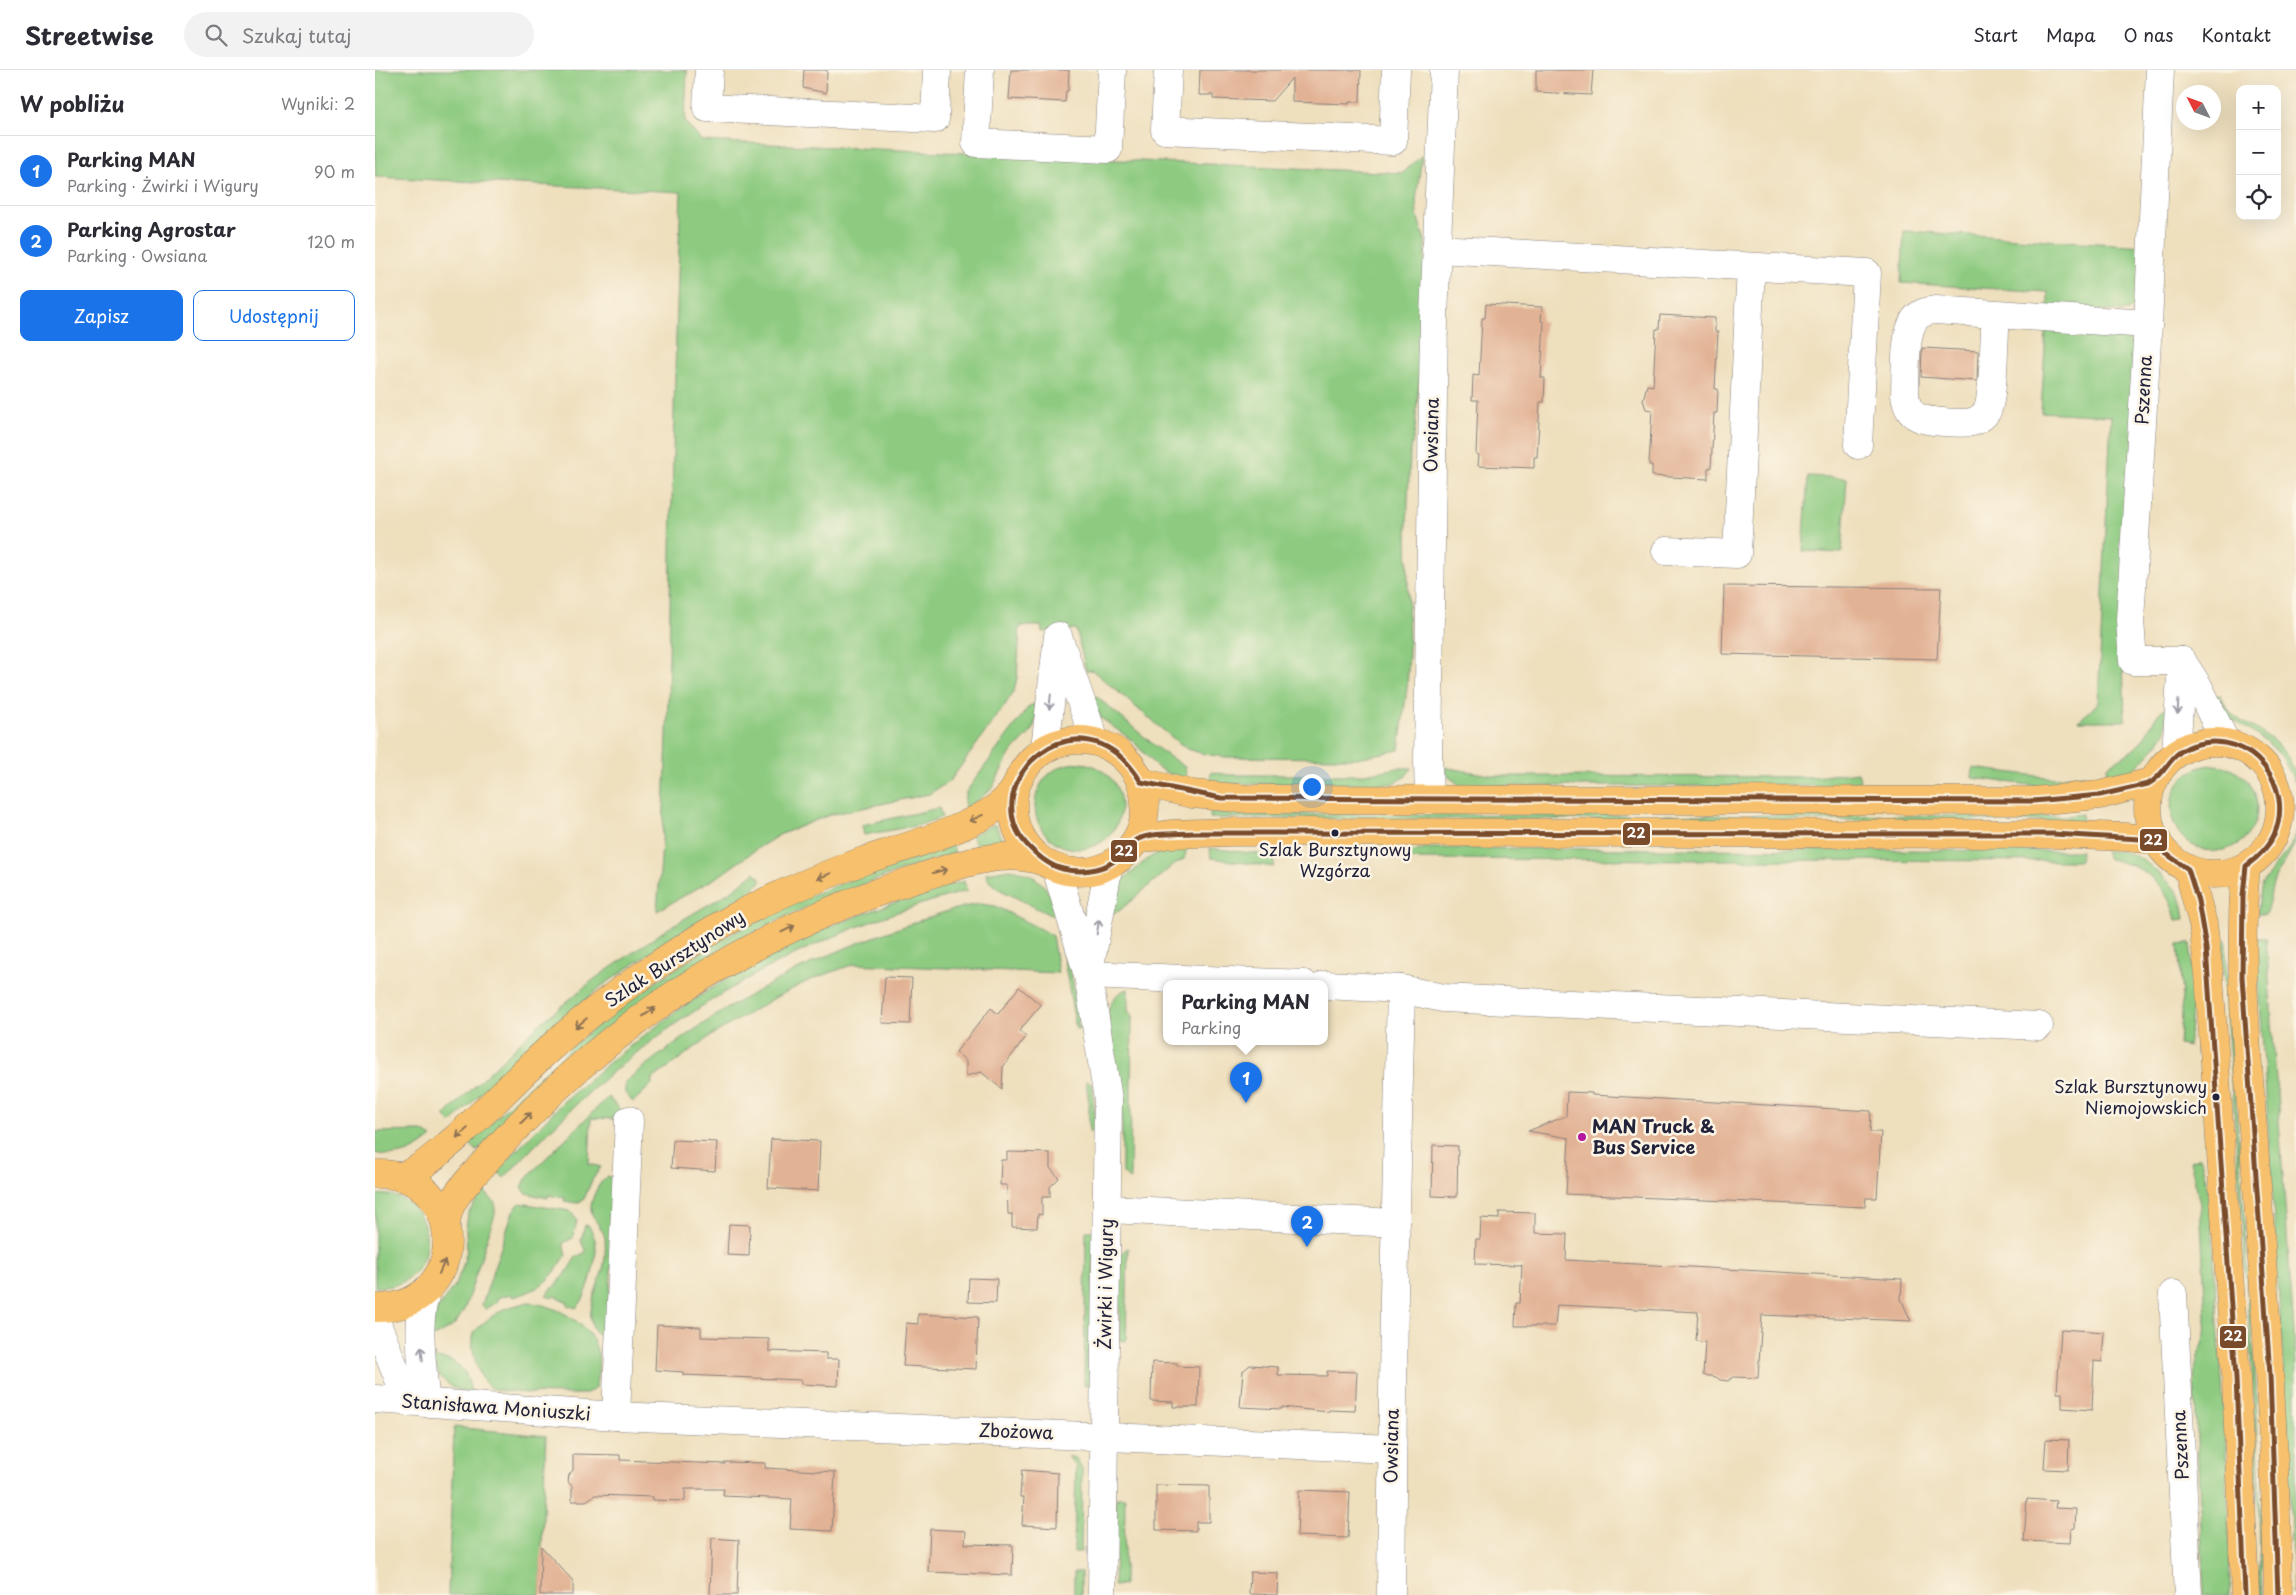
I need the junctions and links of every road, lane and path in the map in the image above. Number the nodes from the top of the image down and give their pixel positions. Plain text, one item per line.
1 (709, 70) edge
2 (937, 70) edge
3 (980, 70) edge
4 (1112, 70) edge
5 (1169, 70) edge
6 (1396, 70) edge
7 (1444, 70) edge
8 (2160, 70) edge
9 (1436, 249) junction
10 (1751, 267) junction
11 (1995, 314) junction
12 (2148, 324) junction
13 (1858, 445) dead end
14 (1666, 551) dead end
15 (2182, 661) junction
16 (1095, 741) junction
17 (2227, 742) junction
18 (1045, 748) junction
19 (2176, 754) junction
20 (2154, 781) junction
21 (1141, 782) junction
22 (1014, 790) junction
23 (1429, 800) junction
24 (1135, 840) junction
25 (2157, 840) junction
26 (1048, 865) junction
27 (1109, 865) junction
28 (2246, 866) junction
29 (2188, 869) junction
30 (1089, 975) junction
31 (1206, 980) edge
32 (1328, 985) edge
33 (1401, 988) junction
34 (2039, 1026) dead end
35 (629, 1120) dead end
36 (382, 1175) edge
37 (1108, 1209) junction
38 (1396, 1223) junction
39 (446, 1225) junction
40 (427, 1289) junction
41 (2173, 1294) dead end
42 (375, 1308) edge
43 (375, 1319) edge
44 (375, 1399) edge
45 (417, 1402) junction
46 (628, 1416) junction
47 (1104, 1436) junction
48 (1392, 1449) junction
49 (1102, 1595) edge
50 (1391, 1595) edge
51 (2188, 1595) edge
52 (2245, 1595) edge
53 (2278, 1595) edge

1 - 2 street
3 - 4 street
5 - 6 street
7 - 9 street, Owsiana
8 - 12 street, Pszenna
9 - 10 street
9 - 23 street, Owsiana
10 - 13 street
10 - 14 street
11 - 11 street
11 - 12 street
12 - 15 street, Pszenna
15 - 17 street
15 -> 19 street
16 - 18 main road
16 -> 18 street
16 - 21 main road
17 - 19 main road
17 - 28 main road
18 - 22 main road
19 - 20 main road
20 - 23 main road
20 - 25 main road
21 - 23 main road
21 - 24 main road
22 - 26 main road
22 -> 36 main road, Szlak Bursztynowy
24 - 25 main road
24 - 27 main road
25 - 29 main road
26 - 27 main road
26 - 30 street, Żwirki i Wigury
39 -> 26 main road, Szlak Bursztynowy
30 -> 27 street, Żwirki i Wigury
28 - 29 main road
28 - 53 main road
29 - 52 main road
30 - 31 street
30 - 37 street, Żwirki i Wigury
32 - 33 street
33 - 34 street
33 - 38 street, Owsiana
35 - 46 street, Stanisława Moniuszki
36 - 39 main road
37 - 38 street
37 - 47 street, Żwirki i Wigury
38 - 48 street, Owsiana
40 -> 39 main road
40 - 42 main road
45 -> 40 street
41 - 51 street, Pszenna
43 - 45 street
44 - 45 street, Stanisława Moniuszki
45 - 46 street, Stanisława Moniuszki
46 - 47 street, Zbożowa
47 - 48 street, Zbożowa
47 - 49 street, Żwirki i Wigury
48 - 50 street, Owsiana

